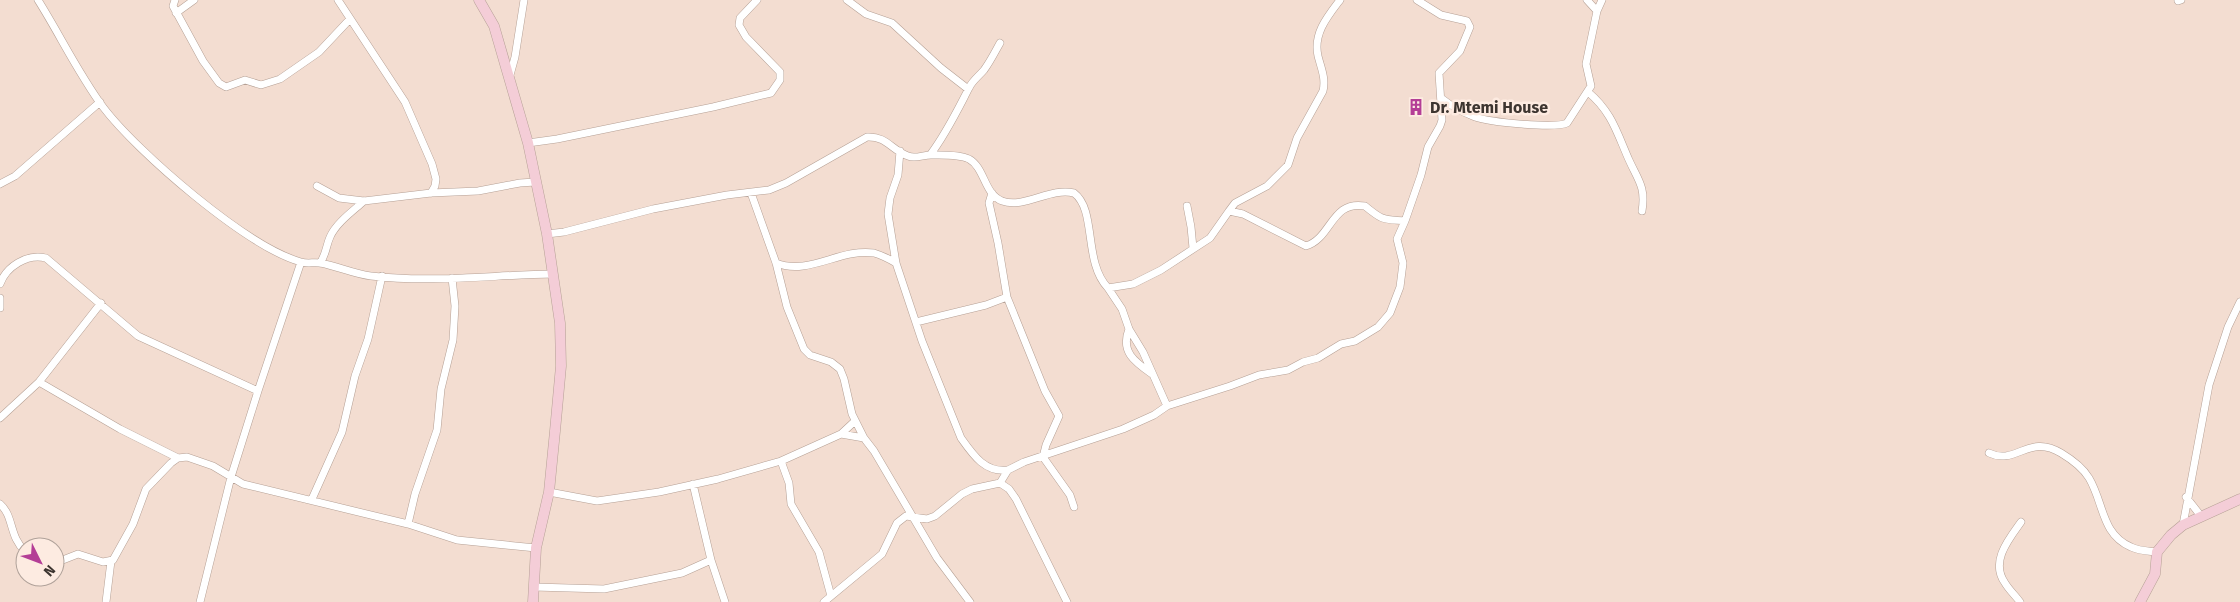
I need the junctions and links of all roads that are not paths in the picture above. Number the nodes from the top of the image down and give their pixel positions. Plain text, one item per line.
1 (38, 0) edge
2 (175, 0) edge
3 (194, 0) edge
4 (338, 0) edge
5 (479, 0) edge
6 (524, 0) edge
7 (758, 0) edge
8 (847, 0) edge
9 (1340, 0) edge
10 (1417, 0) edge
11 (1587, 0) edge
12 (1602, 0) edge
13 (1597, 11) junction
14 (176, 14) junction
15 (350, 19) junction
16 (1000, 43) dead end
17 (510, 75) junction
18 (968, 89) junction
19 (1588, 92) junction
20 (1440, 98) junction
21 (100, 102) junction
22 (528, 143) junction
23 (900, 151) junction
24 (930, 155) junction
25 (535, 182) junction
26 (0, 184) edge
27 (317, 186) dead end
28 (431, 193) junction
29 (751, 193) junction
30 (992, 193) junction
31 (364, 201) junction
32 (1187, 206) dead end
33 (1642, 211) dead end
34 (1229, 212) junction
35 (1405, 222) junction
36 (547, 234) junction
37 (1193, 248) junction
38 (301, 262) junction
39 (320, 263) junction
40 (776, 263) junction
41 (896, 263) junction
42 (553, 274) junction
43 (382, 276) junction
44 (452, 278) junction
45 (0, 284) edge
46 (1108, 288) junction
47 (1006, 297) junction
48 (0, 298) edge
49 (2240, 302) edge
50 (101, 303) junction
51 (0, 308) edge
52 (916, 322) junction
53 (1129, 329) junction
54 (1152, 375) junction
55 (39, 382) junction
56 (258, 391) junction
57 (1167, 406) junction
58 (0, 418) edge
59 (855, 422) junction
60 (841, 434) junction
61 (864, 438) junction
62 (1989, 453) dead end
63 (1043, 457) junction
64 (178, 458) junction
65 (781, 461) junction
66 (1008, 470) junction
67 (231, 477) junction
68 (1000, 483) junction
69 (693, 484) junction
70 (548, 492) junction
71 (2186, 497) junction
72 (312, 499) junction
73 (2240, 499) edge
74 (0, 504) edge
75 (1074, 507) dead end
76 (912, 516) junction
77 (2201, 516) junction
78 (2021, 522) dead end
79 (408, 524) junction
80 (2183, 525) junction
81 (15, 538) edge
82 (536, 548) junction
83 (2157, 552) junction
84 (65, 559) edge
85 (711, 560) junction
86 (111, 561) junction
87 (534, 587) junction
88 (831, 596) junction
89 (106, 602) edge
90 (200, 602) edge
91 (533, 602) edge
92 (725, 602) edge
93 (824, 602) edge
94 (970, 602) edge
95 (1067, 602) edge
96 (2020, 602) edge
97 (2140, 602) edge

1 - 21 street
2 - 14 street
3 - 14 street
4 - 15 street
5 - 17 main road
6 - 17 street
7 - 22 street
8 - 18 street
9 - 34 street
10 - 20 street
11 - 13 street
12 - 13 street
13 - 19 street
14 - 15 street
15 - 28 street
16 - 18 street
17 - 22 main road
18 - 24 street
19 - 20 street
19 - 33 street
20 - 35 street
21 - 26 street
21 - 38 street
22 - 25 main road
23 - 24 street
23 - 29 street
23 - 41 street
24 - 30 street
25 - 28 street
25 - 36 main road
27 - 31 street
28 - 31 street
29 - 36 street
29 - 40 street
30 - 46 street
30 - 47 street
31 - 39 street
32 - 37 street
34 - 35 street
34 - 37 street
35 - 57 street
36 - 42 main road
37 - 46 street
38 - 39 street
38 - 56 street
39 - 43 street
40 - 41 street
40 - 59 street
41 - 52 street
42 - 44 street
42 - 70 main road
43 - 44 street
43 - 72 street
44 - 79 street
45 - 50 street
46 - 53 street
47 - 52 street
47 - 63 street
48 - 51 street
49 - 71 street
50 - 55 street
50 - 56 street
52 - 66 street
53 - 54 street
53 - 54 street
54 - 57 street
55 - 58 street
55 - 64 street
56 - 67 street
57 - 63 street
59 - 60 street
59 - 61 street
60 - 61 street
60 - 65 street
61 - 76 street
62 - 83 street
63 - 66 street
63 - 75 street
64 - 67 street
64 - 86 street
65 - 69 street
65 - 88 street
66 - 68 street
67 - 72 street
67 - 90 street
68 - 76 street
68 - 95 street
69 - 70 street
69 - 85 street
70 - 82 main road
71 - 77 street
71 - 80 street
72 - 79 street
73 - 77 main road
74 - 81 street
76 - 88 street
76 - 94 street
77 - 80 main road
78 - 96 street
79 - 82 street
80 - 83 main road
82 - 87 main road
83 - 97 main road
84 - 86 street
85 - 87 street
85 - 92 street
86 - 89 street
87 - 91 main road
88 - 93 street

